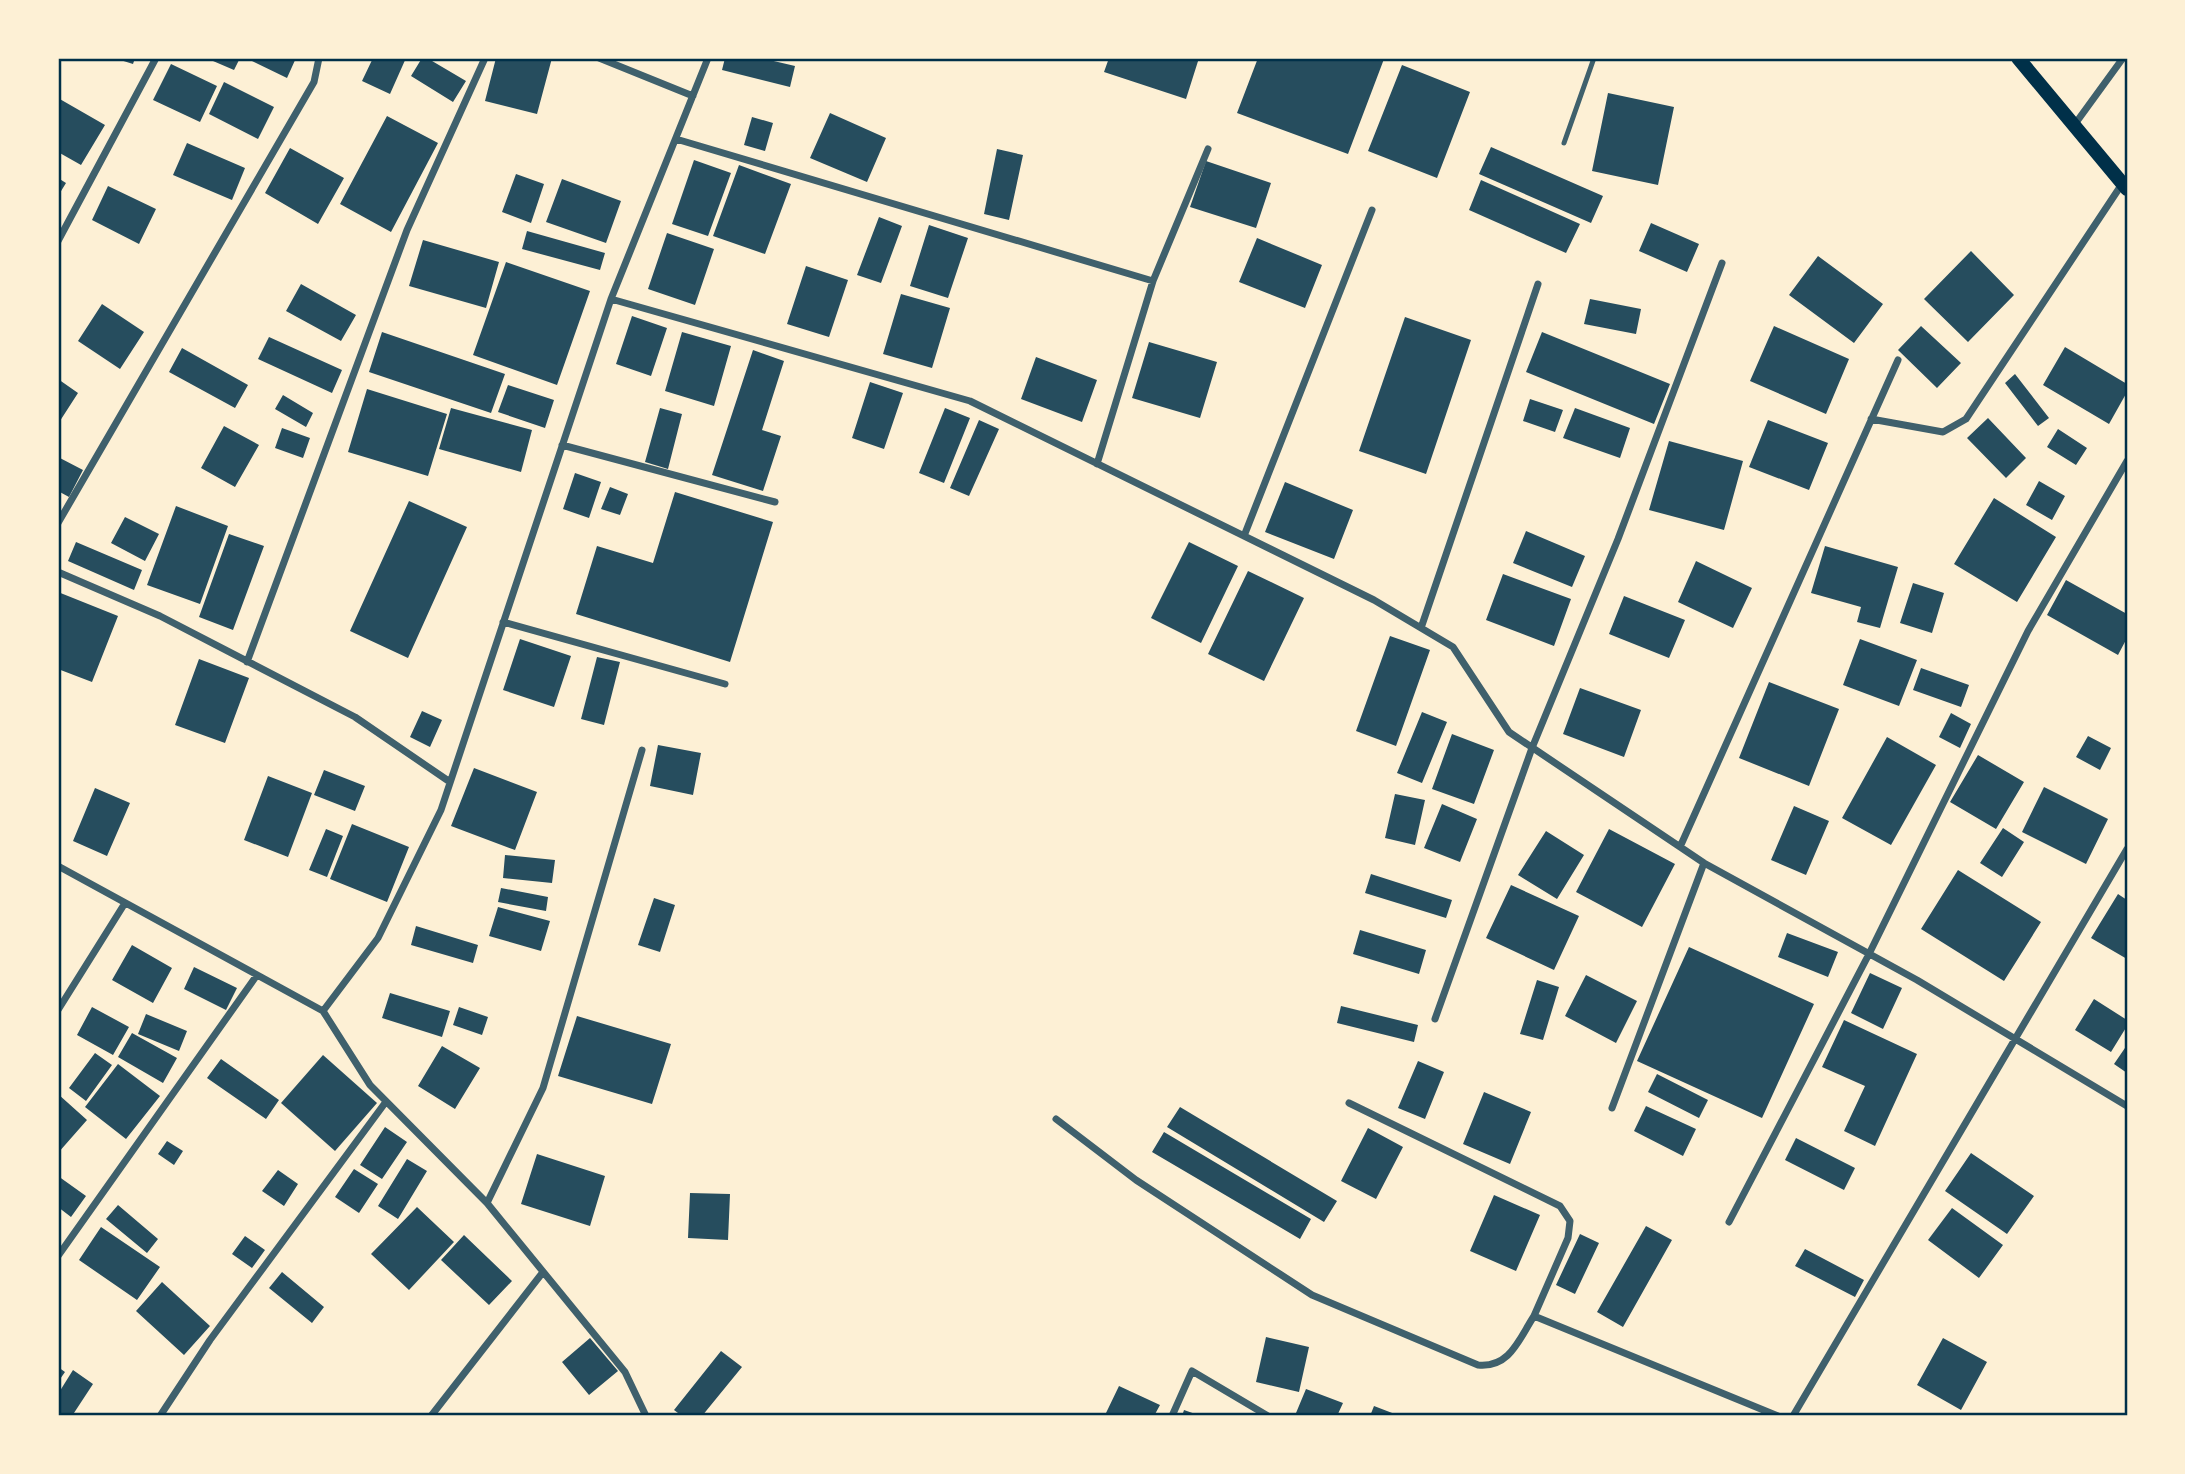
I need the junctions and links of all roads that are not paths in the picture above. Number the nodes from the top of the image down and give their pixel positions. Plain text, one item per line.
1 (156, 58) edge
2 (319, 58) edge
3 (485, 58) edge
4 (599, 58) edge
5 (708, 58) edge
6 (1594, 58) edge
7 (2018, 58) edge
8 (2123, 58) edge
9 (693, 96) junction
10 (2075, 124) junction
11 (676, 139) junction
12 (1564, 144) dead end
13 (1208, 149) dead end
14 (2125, 186) edge
15 (1372, 210) dead end
16 (58, 242) edge
17 (1721, 264) dead end
18 (1153, 281) junction
19 (1538, 284) dead end
20 (611, 299) junction
21 (1898, 360) dead end
22 (1871, 419) junction
23 (562, 445) junction
24 (2127, 461) edge
25 (1097, 464) junction
26 (775, 502) dead end
27 (58, 523) edge
28 (1244, 536) junction
29 (58, 572) edge
30 (503, 622) junction
31 (1421, 628) junction
32 (247, 662) junction
33 (725, 684) dead end
34 (1532, 748) junction
35 (642, 750) dead end
36 (450, 782) junction
37 (1680, 847) junction
38 (2127, 849) edge
39 (1704, 863) junction
40 (58, 866) edge
41 (125, 903) junction
42 (1869, 954) junction
43 (257, 975) junction
44 (58, 1010) edge
45 (323, 1011) junction
46 (1436, 1020) dead end
47 (2015, 1039) junction
48 (1349, 1102) dead end
49 (384, 1103) junction
50 (2127, 1106) edge
51 (1612, 1108) dead end
52 (1056, 1119) dead end
53 (486, 1203) junction
54 (1730, 1222) dead end
55 (58, 1256) edge
56 (543, 1272) junction
57 (1534, 1316) junction
58 (160, 1416) edge
59 (431, 1416) edge
60 (646, 1416) edge
61 (1172, 1416) edge
62 (1268, 1416) edge
63 (1778, 1416) edge
64 (1793, 1416) edge

1 - 16 street
2 - 27 street
3 - 32 street
4 - 9 street
5 - 9 street
6 - 12 lane
7 - 10 main road
8 - 10 street
9 - 11 street
10 - 14 main road
11 - 18 street
11 - 20 street
13 - 18 street
14 - 22 street
15 - 28 street
17 - 34 street
18 - 25 street
19 - 31 street
20 - 23 street
20 - 25 street
21 - 22 street
22 - 37 street
23 - 26 street
23 - 30 street
24 - 42 street
25 - 28 street
28 - 31 street
29 - 32 street
30 - 33 street
30 - 36 street
31 - 34 street
32 - 36 street
34 - 37 street
34 - 46 street
35 - 53 street
36 - 45 street
37 - 39 street
38 - 47 street
39 - 42 street
39 - 51 street
40 - 41 street
41 - 43 street
41 - 44 street
42 - 47 street
42 - 54 street
43 - 45 street
43 - 55 street
45 - 49 street
47 - 50 street
47 - 64 street
48 - 57 street
49 - 53 street
49 - 58 street
52 - 57 street
53 - 56 street
56 - 59 street
56 - 60 street
57 - 63 street
61 - 62 street

